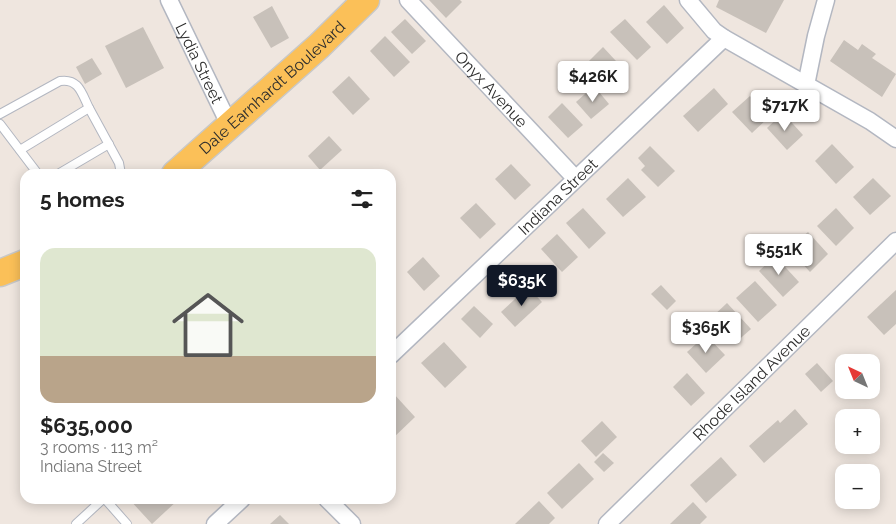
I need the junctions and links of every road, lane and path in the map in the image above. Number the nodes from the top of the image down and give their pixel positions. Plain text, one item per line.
1 (170, 0) edge
2 (366, 0) edge
3 (408, 0) edge
4 (688, 0) edge
5 (826, 0) edge
6 (724, 38) junction
7 (806, 85) junction
8 (90, 108) junction
9 (0, 114) edge
10 (0, 124) edge
11 (230, 126) junction
12 (896, 139) edge
13 (109, 144) junction
14 (20, 150) junction
15 (34, 169) edge
16 (66, 169) edge
17 (120, 169) edge
18 (181, 169) edge
19 (575, 178) junction
20 (896, 241) edge
21 (20, 266) edge
22 (0, 273) edge
23 (396, 350) edge
24 (98, 504) edge
25 (109, 504) edge
26 (237, 504) edge
27 (332, 504) edge
28 (76, 524) edge
29 (127, 524) edge
30 (215, 524) edge
31 (352, 524) edge
32 (607, 524) edge

1 - 11 street, Lydia Street
2 - 11 main road, Dale Earnhardt Boulevard
3 - 19 street, Onyx Avenue
4 - 6 street
5 - 7 street
6 - 7 street
6 - 19 street, Indiana Street
7 - 12 street
8 - 9 lane
8 - 13 lane
8 - 14 lane
10 - 14 lane
11 - 18 main road, Dale Earnhardt Boulevard
13 - 16 lane
13 - 17 lane
14 - 15 lane
19 - 23 street, Indiana Street
20 - 32 street, Rhode Island Avenue
21 - 22 main road
24 - 28 lane
25 - 29 lane
26 - 30 street
27 - 31 street

